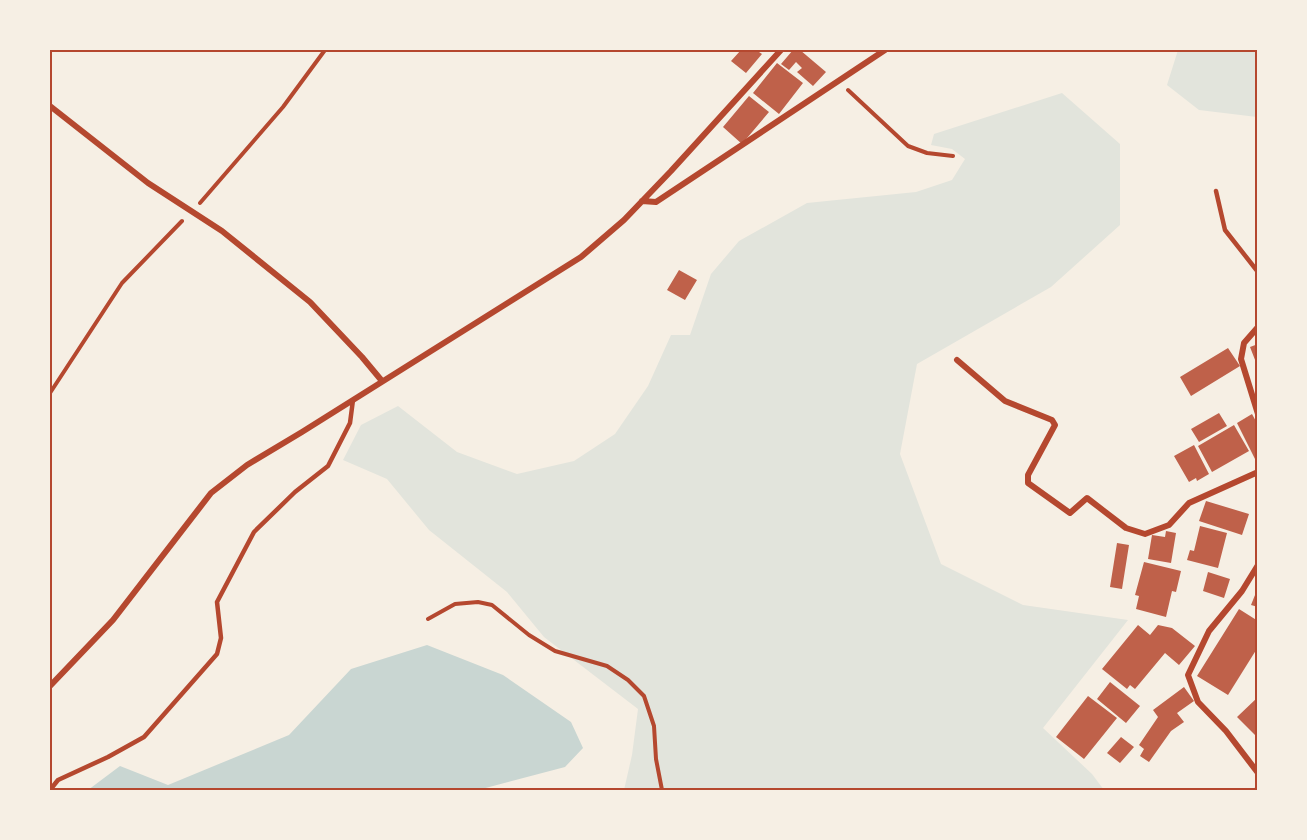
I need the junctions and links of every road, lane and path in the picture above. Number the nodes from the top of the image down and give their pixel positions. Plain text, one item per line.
1 (781, 50) edge
2 (885, 50) edge
3 (839, 81) junction
4 (50, 106) edge
5 (952, 156) dead end
6 (1216, 191) dead end
7 (642, 201) junction
8 (1257, 272) edge
9 (1257, 327) edge
10 (957, 360) dead end
11 (382, 381) junction
12 (353, 400) junction
13 (1257, 414) edge
14 (1257, 472) edge
15 (1257, 565) edge
16 (428, 619) dead end
17 (50, 686) edge
18 (1257, 773) edge
19 (50, 790) edge
20 (662, 790) edge

1 - 7 street
2 - 3 street
3 - 5 path
3 - 7 street
4 - 11 street
6 - 8 lane
7 - 11 street
9 - 13 street
10 - 14 street
11 - 12 street
12 - 17 street
12 - 19 lane
15 - 18 street
16 - 20 path

